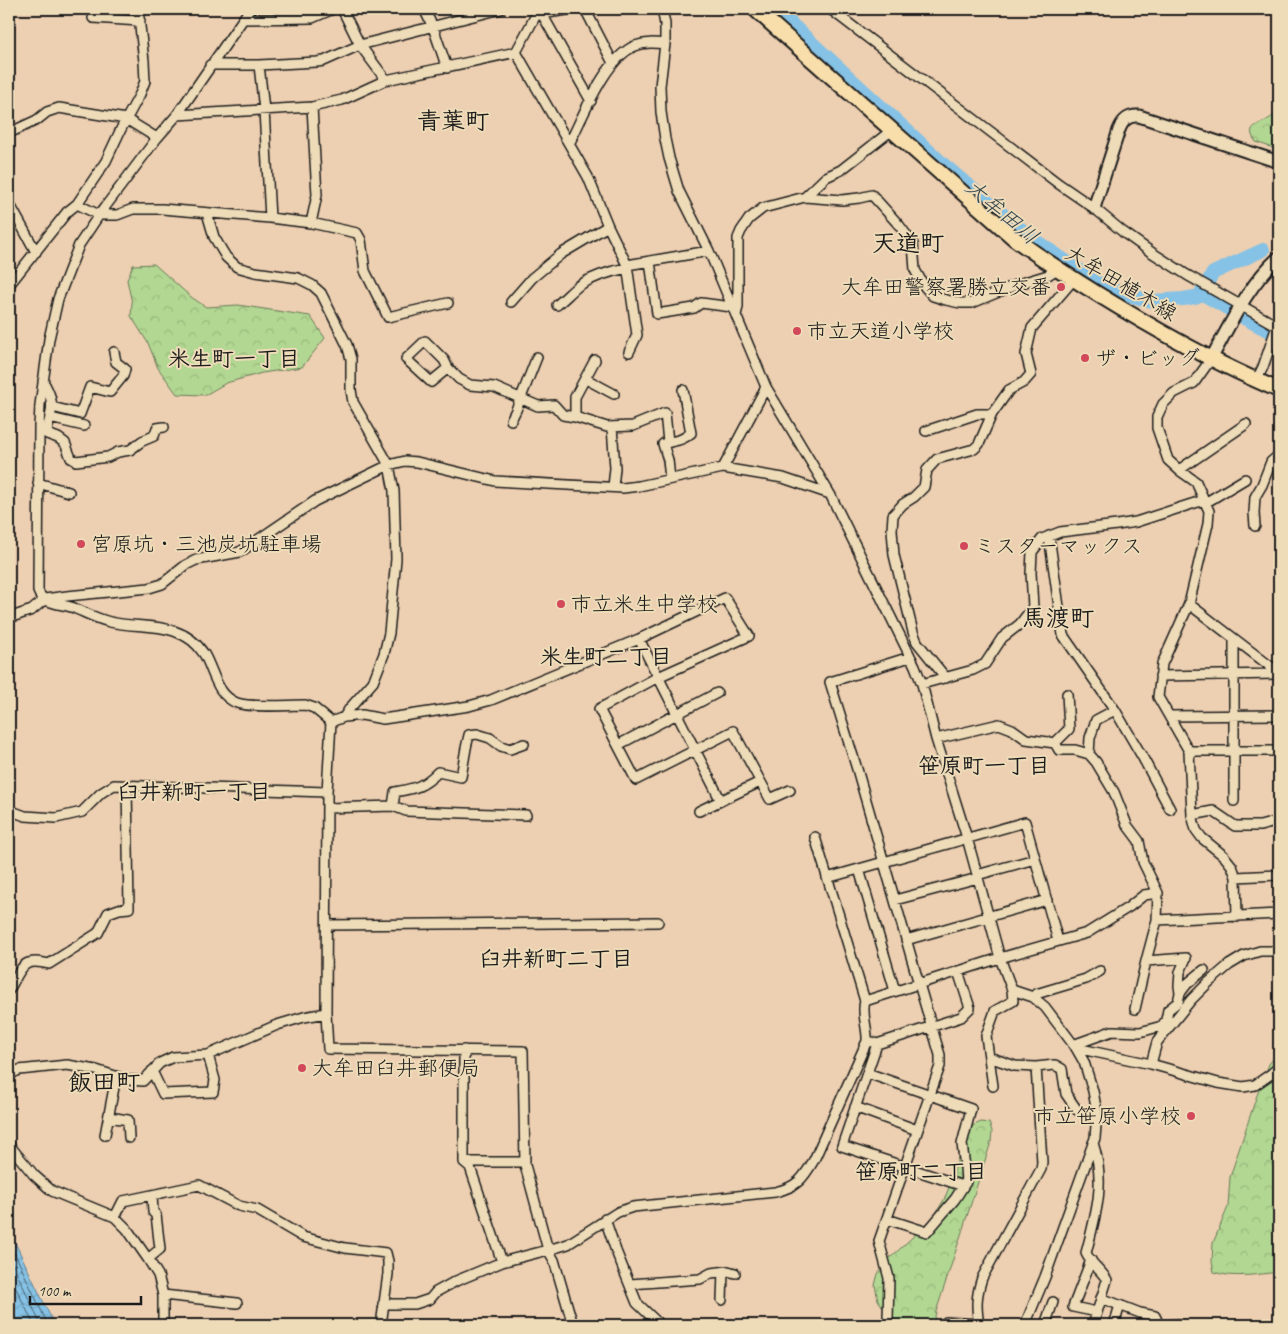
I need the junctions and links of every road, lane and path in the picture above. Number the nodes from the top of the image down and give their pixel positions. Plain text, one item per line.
1 (138, 9) edge
2 (250, 9) edge
3 (333, 9) edge
4 (342, 9) edge
5 (424, 9) edge
6 (501, 9) edge
7 (572, 9) edge
8 (585, 9) edge
9 (662, 9) edge
10 (755, 9) edge
11 (830, 9) edge
12 (539, 12) edge
13 (92, 18) dead end
14 (244, 19) junction
15 (140, 21) junction
16 (433, 27) junction
17 (665, 44) junction
18 (360, 45) junction
19 (516, 52) junction
20 (613, 63) junction
21 (210, 65) junction
22 (259, 65) junction
23 (447, 68) junction
24 (386, 80) junction
25 (591, 100) junction
26 (312, 107) junction
27 (264, 110) junction
28 (176, 115) junction
29 (126, 119) junction
30 (892, 130) junction
31 (9, 133) edge
32 (157, 138) junction
33 (569, 144) junction
34 (1279, 162) edge
35 (805, 197) junction
36 (77, 204) junction
37 (9, 205) edge
38 (1094, 208) junction
39 (206, 212) junction
40 (99, 215) junction
41 (270, 218) junction
42 (311, 223) junction
43 (608, 226) junction
44 (709, 251) junction
45 (36, 252) junction
46 (1279, 257) edge
47 (650, 261) junction
48 (627, 266) junction
49 (1057, 269) junction
50 (1074, 280) junction
51 (9, 285) edge
52 (511, 302) dead end
53 (448, 303) dead end
54 (557, 305) dead end
55 (1240, 307) junction
56 (734, 311) junction
57 (1276, 330) edge
58 (114, 352) dead end
59 (629, 352) dead end
60 (537, 357) dead end
61 (1211, 359) junction
62 (595, 360) dead end
63 (448, 368) junction
64 (586, 379) junction
65 (43, 380) junction
66 (1256, 381) junction
67 (766, 387) junction
68 (683, 390) dead end
69 (1279, 390) edge
70 (614, 394) dead end
71 (521, 398) junction
72 (52, 407) junction
73 (992, 414) junction
74 (575, 417) junction
75 (50, 418) junction
76 (511, 420) dead end
77 (1246, 424) dead end
78 (84, 426) dead end
79 (164, 427) dead end
80 (612, 427) junction
81 (926, 431) dead end
82 (668, 442) junction
83 (1279, 456) edge
84 (44, 463) dead end
85 (388, 465) junction
86 (722, 468) junction
87 (1179, 470) junction
88 (670, 479) junction
89 (1244, 479) dead end
90 (41, 483) junction
91 (613, 487) junction
92 (69, 492) dead end
93 (830, 494) junction
94 (1205, 501) junction
95 (1255, 526) dead end
96 (1049, 536) junction
97 (45, 599) junction
98 (1189, 604) junction
99 (9, 618) edge
100 (639, 639) junction
101 (1234, 639) junction
102 (910, 657) junction
103 (1279, 674) edge
104 (658, 676) junction
105 (1160, 676) junction
106 (1234, 676) junction
107 (946, 678) junction
108 (922, 684) junction
109 (717, 693) dead end
110 (1067, 694) dead end
111 (1115, 710) junction
112 (677, 714) junction
113 (1234, 715) junction
114 (1279, 715) edge
115 (1169, 716) junction
116 (344, 717) junction
117 (331, 722) junction
118 (936, 739) junction
119 (1055, 743) junction
120 (524, 744) dead end
121 (618, 745) junction
122 (695, 751) junction
123 (1189, 751) junction
124 (1234, 751) junction
125 (1279, 751) edge
126 (1089, 754) junction
127 (760, 782) junction
128 (127, 785) junction
129 (790, 790) dead end
130 (327, 792) junction
131 (1234, 800) dead end
132 (721, 801) junction
133 (393, 806) junction
134 (327, 808) junction
135 (1170, 809) dead end
136 (9, 810) edge
137 (699, 812) dead end
138 (526, 814) dead end
139 (1192, 815) junction
140 (1279, 821) edge
141 (815, 836) dead end
142 (967, 838) junction
143 (1035, 859) junction
144 (884, 862) junction
145 (859, 869) junction
146 (1279, 875) edge
147 (978, 877) junction
148 (1236, 877) junction
149 (827, 878) junction
150 (1158, 893) junction
151 (895, 900) junction
152 (1047, 900) junction
153 (1279, 914) edge
154 (988, 917) junction
155 (1237, 917) junction
156 (1157, 920) junction
157 (658, 922) dead end
158 (327, 925) junction
159 (906, 940) junction
160 (1058, 940) junction
161 (1279, 951) edge
162 (1000, 958) junction
163 (1146, 961) junction
164 (1204, 970) dead end
165 (958, 971) junction
166 (1100, 971) dead end
167 (918, 984) junction
168 (9, 990) edge
169 (1012, 990) junction
170 (895, 991) junction
171 (1180, 993) junction
172 (1033, 997) junction
173 (865, 1002) junction
174 (1136, 1009) dead end
175 (326, 1013) junction
176 (932, 1026) junction
177 (867, 1041) junction
178 (877, 1044) junction
179 (1075, 1046) junction
180 (464, 1050) junction
181 (208, 1055) junction
182 (989, 1057) junction
183 (1151, 1064) junction
184 (1036, 1067) junction
185 (1279, 1067) edge
186 (152, 1071) junction
187 (867, 1073) junction
188 (9, 1074) edge
189 (116, 1077) junction
190 (993, 1086) dead end
191 (930, 1094) junction
192 (855, 1107) junction
193 (109, 1117) junction
194 (1096, 1120) junction
195 (917, 1130) junction
196 (105, 1135) dead end
197 (128, 1138) dead end
198 (1093, 1143) junction
199 (9, 1145) edge
200 (464, 1162) junction
201 (525, 1162) junction
202 (904, 1167) junction
203 (963, 1186) junction
204 (152, 1195) junction
205 (115, 1217) junction
206 (605, 1219) junction
207 (886, 1219) junction
208 (548, 1250) junction
209 (148, 1259) junction
210 (1091, 1260) junction
211 (502, 1262) junction
212 (722, 1272) junction
213 (735, 1273) dead end
214 (630, 1284) junction
215 (163, 1295) junction
216 (1101, 1298) junction
217 (722, 1300) dead end
218 (1053, 1302) dead end
219 (237, 1303) dead end
220 (383, 1304) junction
221 (1120, 1305) junction
222 (1097, 1312) junction
223 (1179, 1324) edge
224 (163, 1325) edge
225 (381, 1325) edge
226 (573, 1325) edge
227 (660, 1325) edge
228 (886, 1325) edge
229 (944, 1325) edge
230 (979, 1325) edge
231 (1025, 1325) edge
232 (1045, 1325) edge
233 (1093, 1325) edge
234 (1114, 1325) edge
235 (1160, 1325) edge
236 (1168, 1325) edge

1 - 15 street
2 - 14 street
3 - 14 street
4 - 18 street
5 - 16 street
6 - 16 street
7 - 12 street
8 - 20 street
9 - 17 street
10 - 30 main road, 大牟田植木線
11 - 38 street
12 - 19 street
12 - 25 street
13 - 15 street
14 - 21 street
15 - 29 street
16 - 18 street
16 - 23 street
17 - 20 street
17 - 44 street
18 - 22 street
18 - 24 street
19 - 23 street
19 - 33 street
20 - 25 street
21 - 22 street
21 - 28 street
22 - 27 street
23 - 24 street
24 - 26 street
25 - 33 street
26 - 27 street
26 - 42 street
27 - 28 street
27 - 41 street
28 - 32 street
29 - 31 street
29 - 32 street
29 - 36 street
30 - 35 street
30 - 49 main road, 大牟田植木線
32 - 40 street
33 - 43 street
34 - 38 street
35 - 49 street
35 - 56 street
36 - 40 street
36 - 45 street
37 - 45 street
38 - 55 street
39 - 40 street
39 - 41 street
39 - 85 street
40 - 65 street
41 - 42 street
42 - 53 street
43 - 48 street
43 - 52 street
44 - 47 street
44 - 56 street
45 - 51 street
46 - 55 street
47 - 48 street
47 - 56 street
48 - 54 street
48 - 59 street
49 - 50 main road, 大牟田植木線
50 - 61 main road, 大牟田植木線
50 - 73 street
55 - 57 street
55 - 61 street
56 - 67 street
57 - 66 street
58 - 72 street
60 - 71 street
61 - 66 main road, 大牟田植木線
61 - 87 street
62 - 64 street
63 - 63 street
63 - 71 street
64 - 70 street
64 - 74 street
65 - 72 street
65 - 90 street
66 - 69 main road, 大牟田植木線
67 - 86 street
67 - 93 street
68 - 82 street
71 - 74 street
71 - 76 street
72 - 75 street
73 - 81 street
73 - 107 street
74 - 80 street
75 - 78 street
75 - 79 street
77 - 87 street
80 - 82 street
80 - 91 street
82 - 88 street
83 - 95 street
84 - 90 street
85 - 91 street
85 - 97 street
85 - 116 street
86 - 88 street
86 - 93 street
87 - 94 street
88 - 91 street
89 - 94 street
90 - 92 street
90 - 97 street
93 - 102 street
94 - 96 street
94 - 98 street
96 - 107 street
96 - 111 street
97 - 99 street
97 - 117 street
98 - 101 street
98 - 105 street
100 - 104 street
100 - 104 street
100 - 116 street
101 - 103 street
101 - 106 street
102 - 108 street
102 - 144 street
103 - 106 street
104 - 112 street
104 - 121 street
105 - 106 street
105 - 115 street
106 - 113 street
107 - 108 street
108 - 118 street
109 - 112 street
110 - 119 street
111 - 126 street
111 - 135 street
112 - 121 street
112 - 122 street
113 - 114 street
113 - 115 street
113 - 124 street
115 - 123 street
116 - 117 street
117 - 130 street
118 - 119 street
118 - 142 street
119 - 126 street
120 - 133 street
121 - 122 street
122 - 127 street
122 - 132 street
123 - 124 street
123 - 139 street
124 - 125 street
124 - 131 street
126 - 150 street
127 - 129 street
127 - 132 street
128 - 130 street
128 - 136 street
128 - 168 street
130 - 134 street
132 - 137 street
133 - 134 street
133 - 138 street
134 - 158 street
139 - 140 street
139 - 148 street
141 - 149 street
142 - 143 street
142 - 144 street
142 - 147 street
143 - 147 street
143 - 152 street
144 - 145 street
144 - 151 street
145 - 149 street
145 - 170 street
146 - 148 street
147 - 151 street
147 - 154 street
148 - 155 street
149 - 173 street
150 - 156 street
150 - 160 street
151 - 159 street
152 - 154 street
152 - 160 street
153 - 155 street
154 - 159 street
154 - 162 street
155 - 156 street
156 - 163 street
157 - 158 street
158 - 175 street
159 - 167 street
160 - 162 street
161 - 183 street
162 - 165 street
162 - 169 street
163 - 171 street
163 - 174 street
164 - 171 street
165 - 167 street
165 - 176 street
166 - 172 street
167 - 170 street
167 - 176 street
169 - 172 street
169 - 182 street
170 - 173 street
171 - 179 street
172 - 179 street
173 - 177 street
175 - 180 street
175 - 181 street
176 - 178 street
176 - 191 street
177 - 178 street
177 - 206 street
178 - 187 street
179 - 183 street
179 - 194 street
180 - 200 street
180 - 201 street
181 - 186 street
181 - 186 street
182 - 184 street
182 - 190 street
183 - 185 street
184 - 194 street
184 - 230 street
186 - 189 street
187 - 191 street
187 - 192 street
188 - 189 street
189 - 193 street
191 - 195 street
191 - 203 street
192 - 195 street
192 - 202 street
193 - 196 street
193 - 197 street
194 - 198 street
195 - 202 street
198 - 210 street
198 - 231 street
199 - 205 street
200 - 201 street
200 - 211 street
201 - 208 street
202 - 203 street
202 - 207 street
203 - 207 street
204 - 205 street
204 - 209 street
204 - 220 street
205 - 209 street
206 - 208 street
206 - 214 street
207 - 228 street
208 - 211 street
208 - 226 street
209 - 215 street
210 - 216 street
210 - 222 street
211 - 220 street
212 - 213 street
212 - 214 street
212 - 217 street
214 - 227 street
215 - 219 street
215 - 224 street
216 - 221 street
216 - 222 street
218 - 232 street
220 - 225 street
221 - 234 street
221 - 235 street
222 - 233 street
223 - 236 street
229 - 230 street

